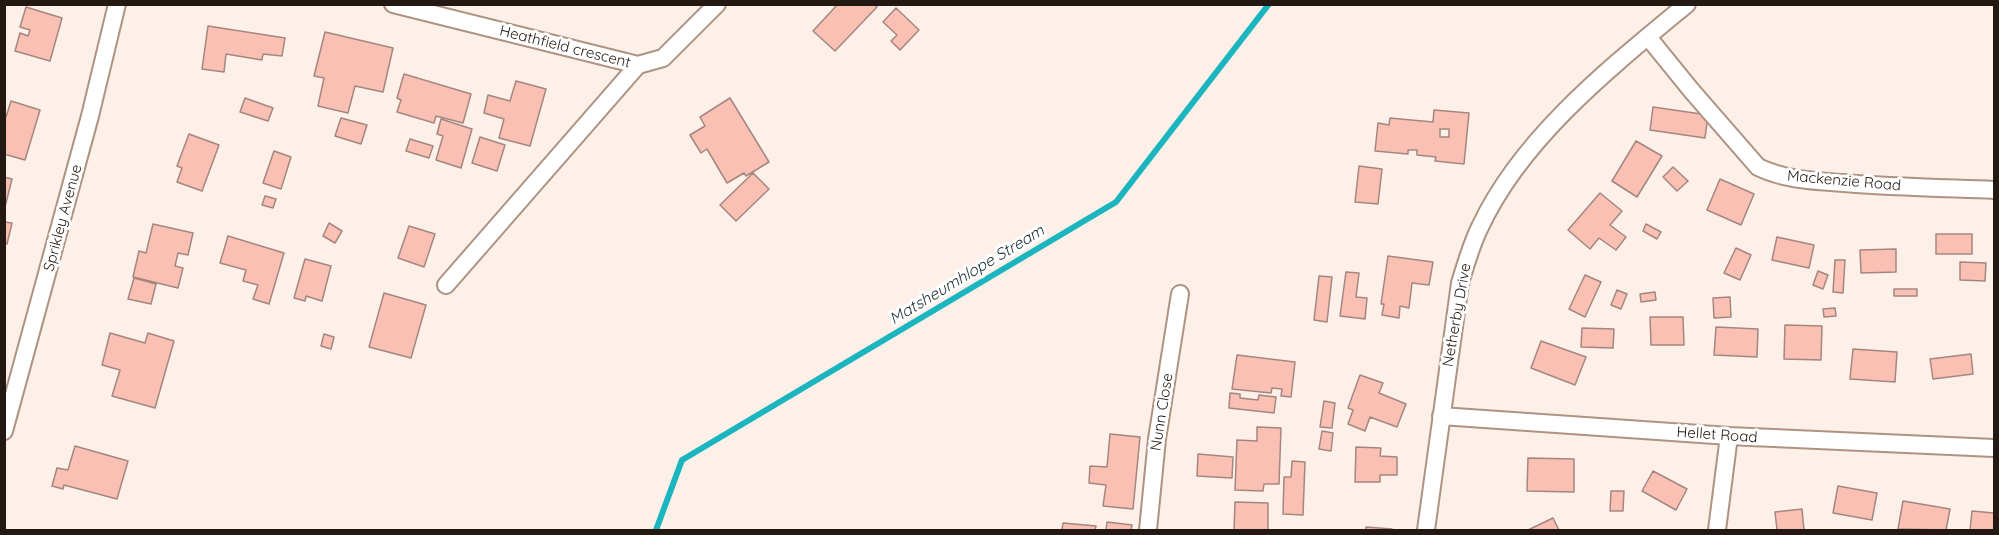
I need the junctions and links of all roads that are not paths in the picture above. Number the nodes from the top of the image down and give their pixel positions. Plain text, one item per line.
1 (117, 4) edge
2 (393, 4) edge
3 (717, 4) edge
4 (1687, 4) edge
5 (1648, 37) junction
6 (638, 65) junction
7 (1995, 190) edge
8 (446, 285) dead end
9 (1180, 294) dead end
10 (1441, 416) junction
11 (4, 431) edge
12 (1729, 436) junction
13 (1995, 448) edge
14 (1148, 531) edge
15 (1426, 531) edge
16 (1717, 531) edge

1 - 11 street, Sprikley Avenue
2 - 6 street, Heathfield crescent
3 - 6 street, Heathfield crescent
4 - 5 street, Netherby Drive
5 - 7 street, Mackenzie Road
5 - 10 street, Netherby Drive
6 - 8 street
9 - 14 street, Nunn Close
10 - 12 street, Hellet Road
10 - 15 street, Netherby Drive
12 - 13 street, Hellet Road
12 - 16 street

